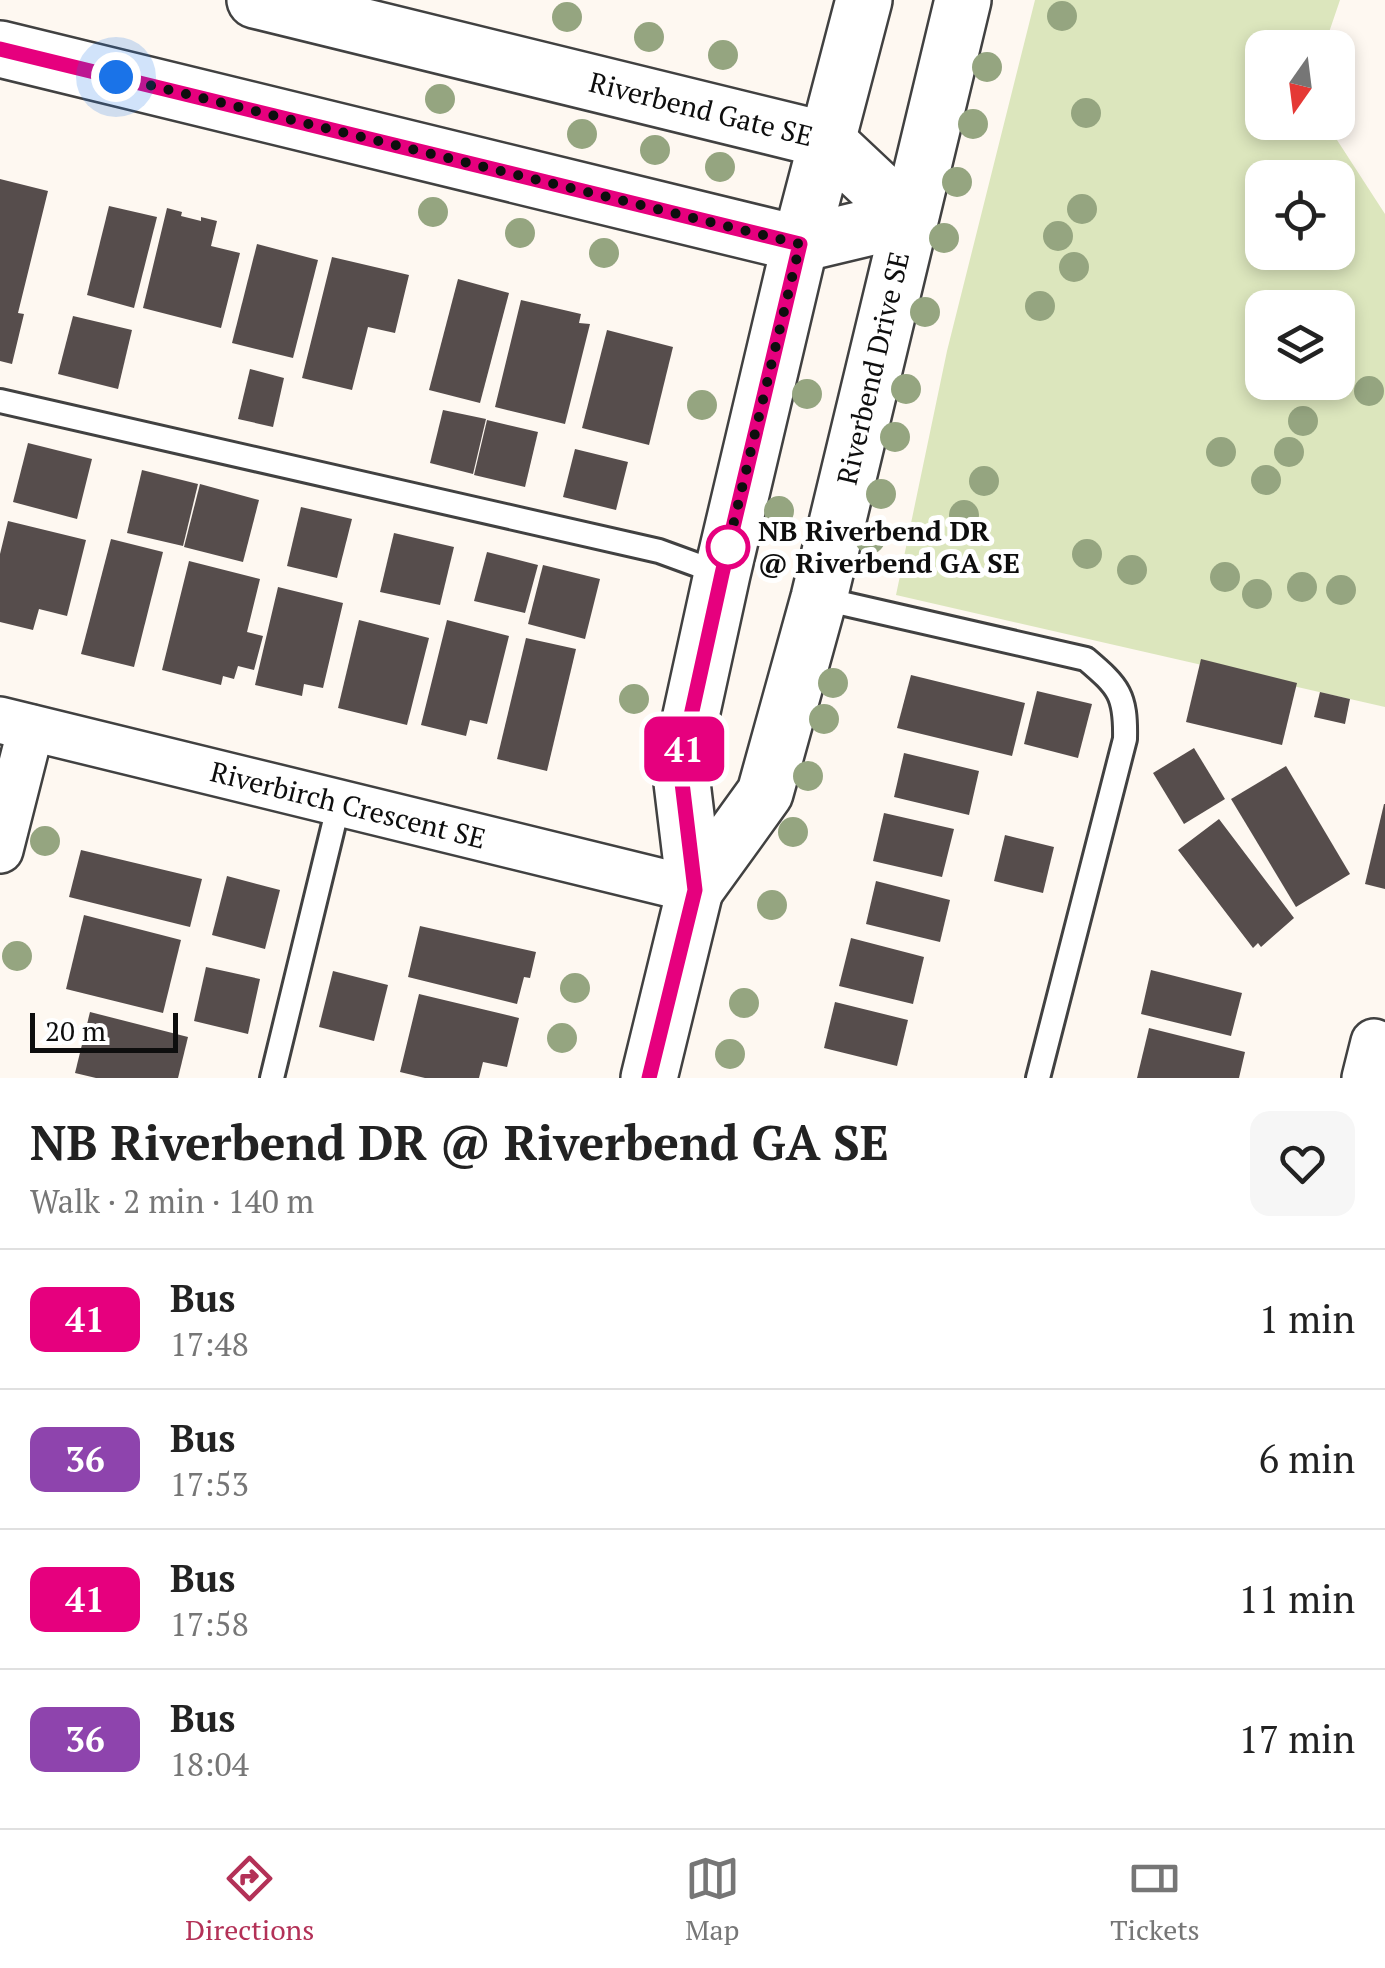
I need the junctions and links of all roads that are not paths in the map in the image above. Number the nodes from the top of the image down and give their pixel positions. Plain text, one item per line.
1 (255, 0) edge
2 (864, 0) edge
3 (963, 0) edge
4 (0, 49) edge
5 (826, 140) junction
6 (909, 218) junction
7 (800, 244) junction
8 (0, 401) edge
9 (722, 574) junction
10 (819, 598) junction
11 (16, 724) edge
12 (340, 803) junction
13 (0, 850) edge
14 (695, 890) junction
15 (272, 1078) edge
16 (649, 1078) edge
17 (1038, 1078) edge

1 - 5 street, Riverbend Gate SE
2 - 5 street, Riverbend Drive SE
3 - 6 street, Riverbend Drive SE
4 - 7 street
5 - 6 street, Riverbend Gate SE
5 - 7 street, Riverbend Drive SE
6 - 7 street
6 - 10 street, Riverbend Drive SE
7 - 9 street, Riverbend Drive SE
8 - 9 lane
9 - 14 street, Riverbend Drive SE
10 - 14 street, Riverbend Drive SE
10 - 17 lane
11 - 12 street, Riverbirch Crescent SE
11 - 13 street
12 - 14 street, Riverbirch Crescent SE
12 - 15 lane
14 - 16 street, Riverbend Drive SE

